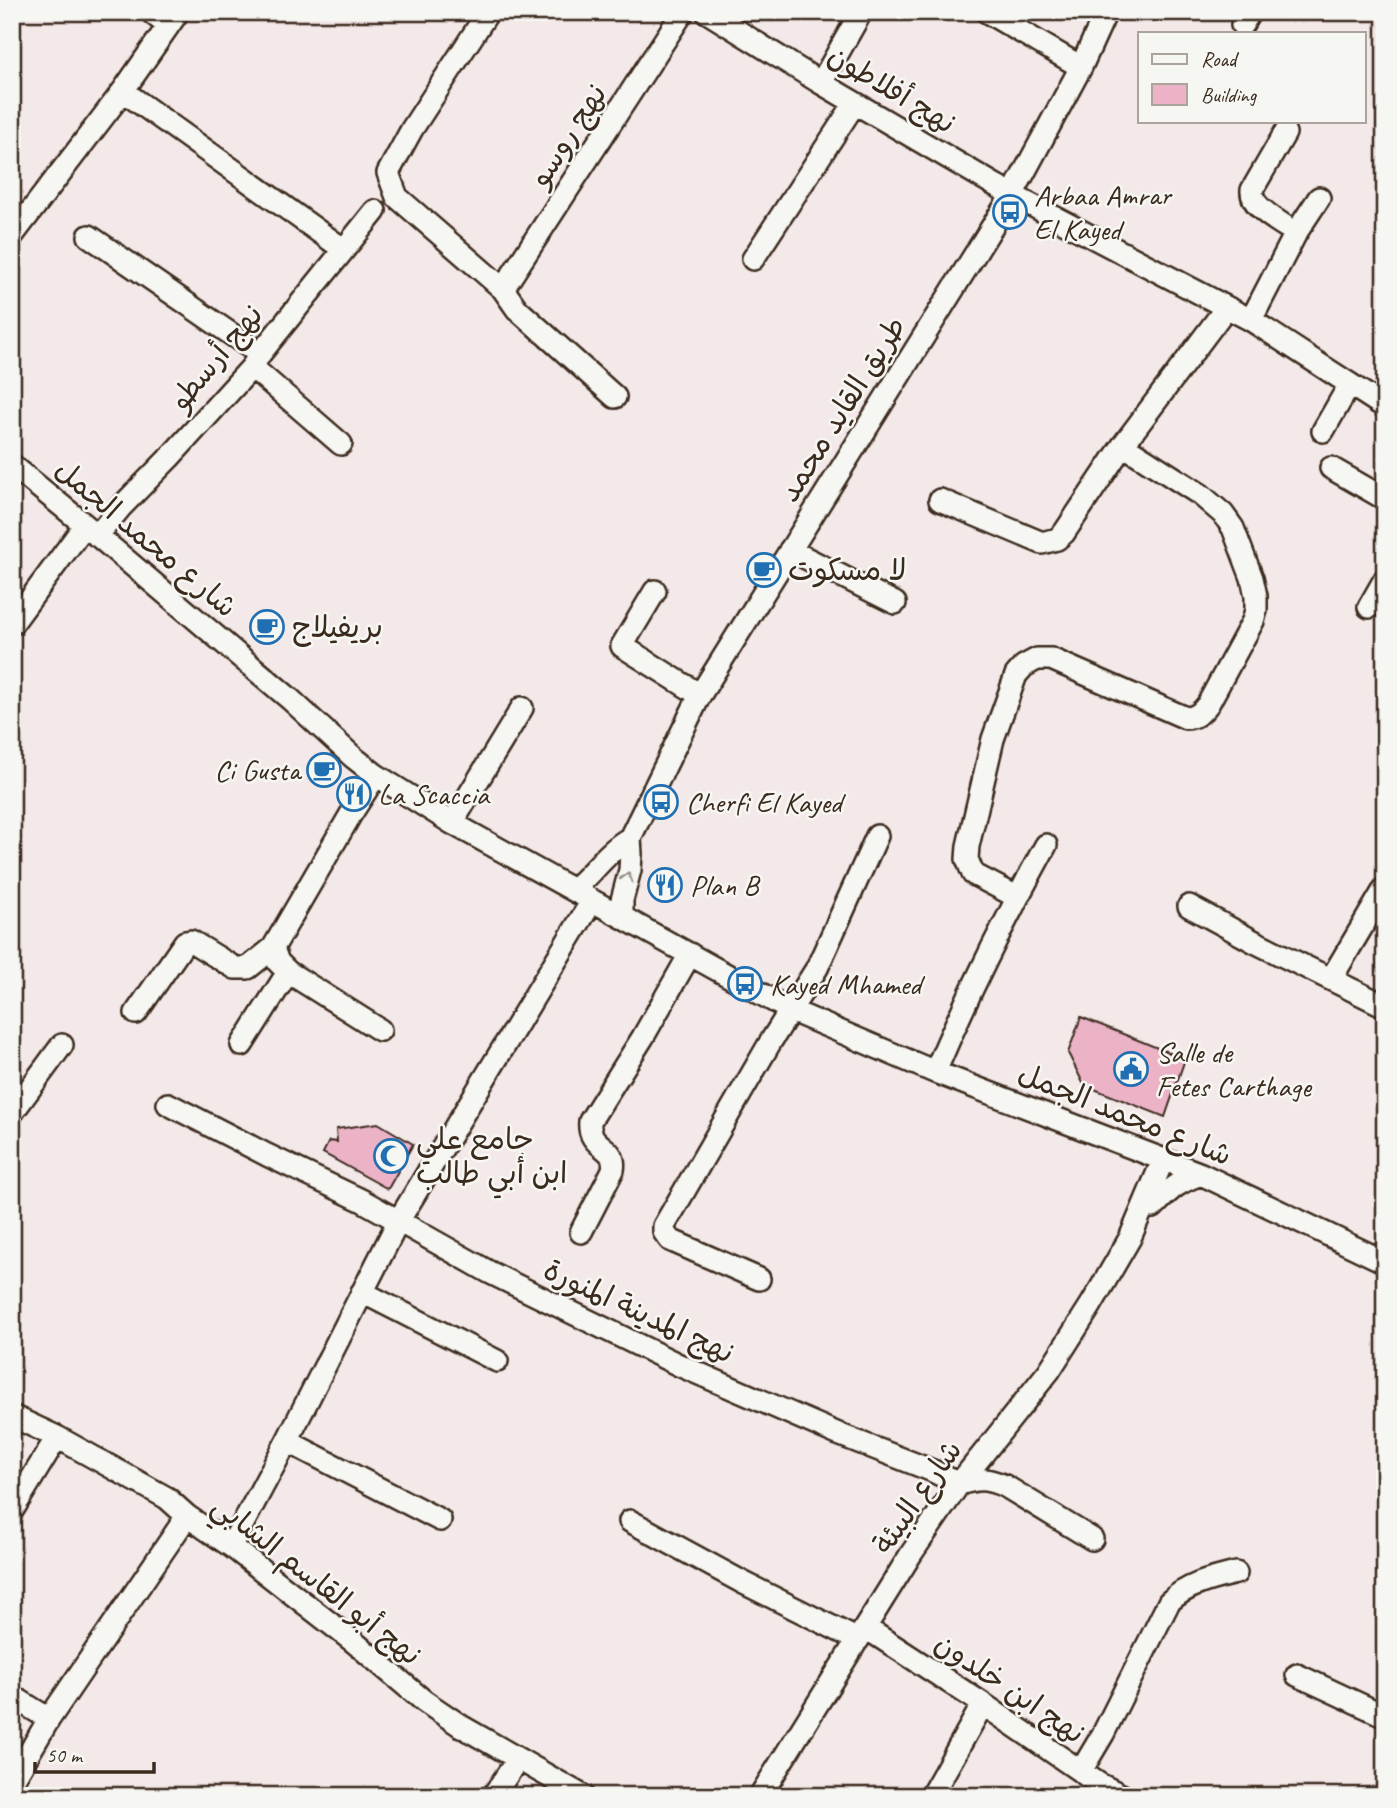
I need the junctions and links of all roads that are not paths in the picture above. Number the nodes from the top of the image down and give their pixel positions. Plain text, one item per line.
1 (151, 12) edge
2 (488, 12) edge
3 (683, 12) edge
4 (707, 12) edge
5 (861, 12) edge
6 (987, 12) edge
7 (1106, 12) edge
8 (173, 19) edge
9 (1081, 67) junction
10 (821, 83) junction
11 (122, 91) junction
12 (855, 103) junction
13 (1285, 133) dead end
14 (1012, 195) junction
15 (1319, 198) dead end
16 (375, 211) dead end
17 (1296, 233) junction
18 (12, 236) edge
19 (89, 236) dead end
20 (343, 249) junction
21 (753, 259) dead end
22 (503, 289) junction
23 (1226, 308) junction
24 (1251, 320) junction
25 (256, 361) junction
26 (1350, 384) junction
27 (615, 397) dead end
28 (1385, 407) edge
29 (1323, 431) dead end
30 (341, 443) dead end
31 (1123, 445) junction
32 (12, 465) edge
33 (1331, 468) dead end
34 (1385, 499) edge
35 (940, 500) dead end
36 (91, 531) junction
37 (790, 550) junction
38 (1385, 579) edge
39 (655, 591) dead end
40 (895, 603) dead end
41 (1369, 607) dead end
42 (12, 624) edge
43 (700, 695) junction
44 (522, 708) dead end
45 (376, 775) junction
46 (452, 823) junction
47 (877, 836) dead end
48 (630, 838) junction
49 (1046, 845) dead end
50 (1385, 888) edge
51 (573, 890) junction
52 (1017, 897) junction
53 (592, 901) junction
54 (1189, 906) dead end
55 (622, 917) junction
56 (273, 948) junction
57 (690, 954) junction
58 (288, 972) junction
59 (1331, 979) junction
60 (1385, 1006) edge
61 (792, 1011) junction
62 (136, 1013) dead end
63 (380, 1030) dead end
64 (62, 1045) dead end
65 (242, 1045) dead end
66 (935, 1072) junction
67 (168, 1104) dead end
68 (12, 1114) edge
69 (1130, 1147) junction
70 (1169, 1162) junction
71 (1201, 1174) junction
72 (1148, 1207) junction
73 (398, 1220) junction
74 (582, 1232) dead end
75 (1385, 1262) edge
76 (760, 1279) dead end
77 (362, 1292) junction
78 (497, 1361) dead end
79 (12, 1416) edge
80 (57, 1437) junction
81 (287, 1441) junction
82 (959, 1484) junction
83 (12, 1511) edge
84 (187, 1516) junction
85 (440, 1520) dead end
86 (630, 1521) dead end
87 (1092, 1539) dead end
88 (231, 1546) junction
89 (1236, 1573) dead end
90 (862, 1634) junction
91 (1297, 1675) dead end
92 (12, 1696) edge
93 (984, 1704) junction
94 (1385, 1716) edge
95 (49, 1719) junction
96 (518, 1759) junction
97 (1081, 1771) junction
98 (12, 1782) edge
99 (1109, 1792) edge
100 (493, 1796) edge
101 (583, 1796) edge
102 (760, 1796) edge
103 (931, 1796) edge

1 - 8 street
2 - 22 street
3 - 22 street, نهج روسو
4 - 10 street, نهج أفلاطون
5 - 10 street
6 - 9 street
7 - 9 street, طريق القايد محمد
8 - 11 street
9 - 14 street, طريق القايد محمد
10 - 12 street, نهج أفلاطون
11 - 18 street
11 - 20 street
12 - 14 street, نهج أفلاطون
12 - 21 street
13 - 17 street
14 - 23 street, نهج أفلاطون
14 - 37 street, طريق القايد محمد
15 - 17 street
16 - 20 street, نهج أرسطو
17 - 24 street
19 - 25 street
20 - 25 street, نهج أرسطو
22 - 27 street
23 - 24 street, نهج أفلاطون
23 - 31 street
24 - 26 street, نهج أفلاطون
25 - 30 street
25 - 36 street, نهج أرسطو
26 - 28 street, نهج أفلاطون
26 - 29 street
31 - 35 street
31 - 52 street
32 - 36 street, شارع محمد الجمل
33 - 34 street
36 - 42 street, نهج أرسطو
36 - 45 street, شارع محمد الجمل
37 - 40 street
37 - 43 street, طريق القايد محمد
38 - 41 street
39 - 43 street
43 - 48 street, طريق القايد محمد
44 - 46 street
45 - 46 street, شارع محمد الجمل
45 - 56 street
46 - 51 street, شارع محمد الجمل
47 - 61 street
48 - 51 street, طريق القايد محمد
55 -> 48 street, طريق القايد محمد
49 - 52 street
50 - 59 street
51 - 53 street, شارع محمد الجمل
52 - 66 street
53 - 55 street, شارع محمد الجمل
53 - 73 street
54 - 59 street
55 - 57 street, شارع محمد الجمل
56 - 58 street
56 - 62 street
57 - 61 street, شارع محمد الجمل
57 - 74 street
58 - 63 street
58 - 65 street
59 - 60 street
61 - 66 street, شارع محمد الجمل
61 - 76 street
64 - 68 street
66 - 69 street, شارع محمد الجمل
67 - 73 street, نهج المدينة المنورة
69 - 70 street, شارع محمد الجمل
69 - 72 street
70 - 71 street, شارع محمد الجمل
70 - 72 street, شارع البيئة
71 - 72 street
71 - 75 street, شارع محمد الجمل
72 - 82 street, شارع البيئة
73 - 77 street
73 - 82 street, نهج المدينة المنورة
77 - 78 street
77 - 81 street
79 - 80 street, نهج أبو القاسم الشابي
80 - 83 street
80 - 84 street, نهج أبو القاسم الشابي
81 - 85 street
81 - 88 street
82 - 87 street, نهج المدينة المنورة
82 - 90 street, شارع البيئة
84 - 88 street, نهج أبو القاسم الشابي
84 - 95 street
86 - 90 street, نهج ابن خلدون
88 - 96 street, نهج أبو القاسم الشابي
89 - 97 street
90 - 93 street, نهج ابن خلدون
90 - 102 street, شارع البيئة
91 - 94 street
92 - 95 street
93 - 97 street, نهج ابن خلدون
93 - 103 street
95 - 98 street
96 - 100 street
96 - 101 street, نهج أبو القاسم الشابي
97 - 99 street, نهج ابن خلدون

